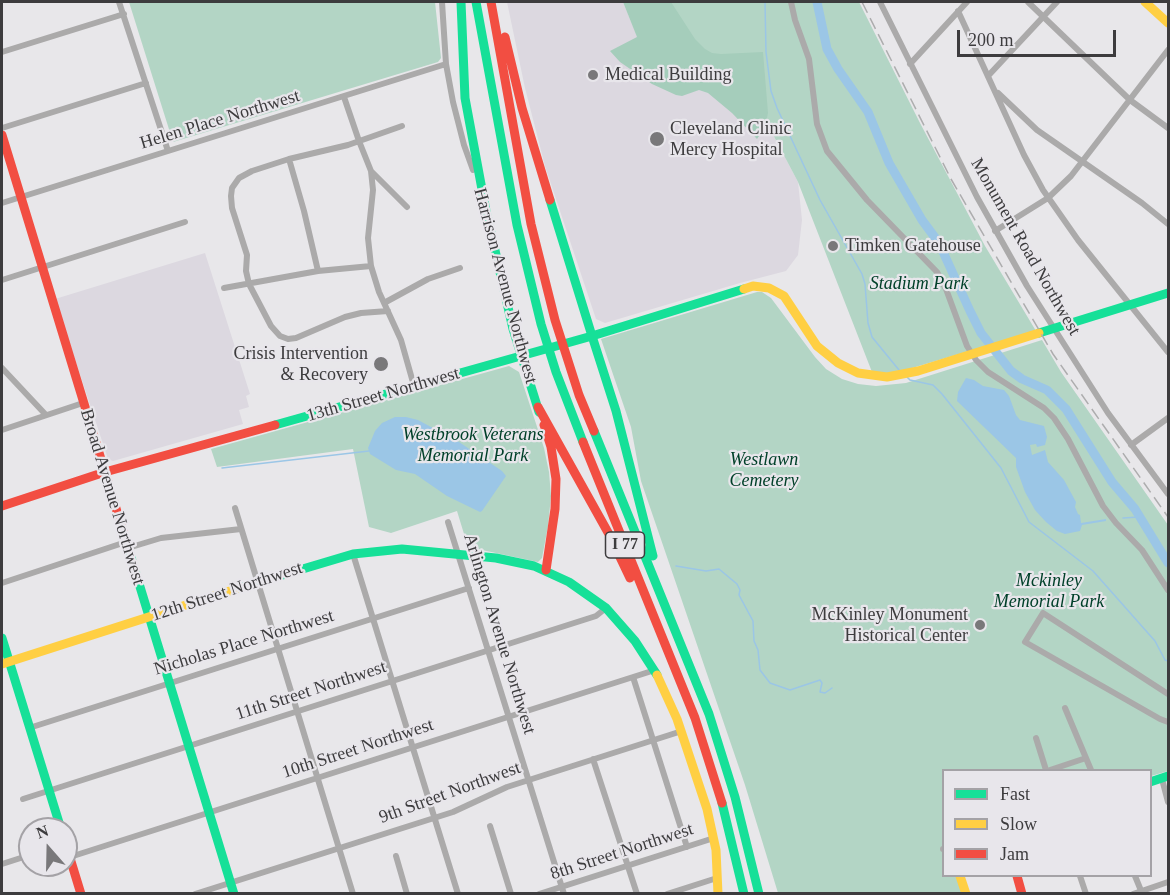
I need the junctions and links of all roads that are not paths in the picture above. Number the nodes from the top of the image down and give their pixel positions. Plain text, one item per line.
1 (119, 2) edge
2 (442, 2) edge
3 (461, 2) edge
4 (476, 2) edge
5 (491, 2) edge
6 (498, 2) edge
7 (791, 2) edge
8 (880, 2) edge
9 (968, 2) edge
10 (1028, 2) edge
11 (1057, 2) edge
12 (1145, 2) edge
13 (958, 11) junction
14 (124, 15) junction
15 (1042, 17) junction
16 (1168, 23) edge
17 (1168, 50) edge
18 (2, 52) edge
19 (446, 64) junction
20 (910, 64) junction
21 (988, 76) junction
22 (146, 83) junction
23 (994, 88) junction
24 (344, 96) junction
25 (1130, 100) junction
26 (402, 126) dead end
27 (2, 128) edge
28 (1168, 128) edge
29 (2, 135) edge
30 (359, 141) junction
31 (168, 151) junction
32 (289, 159) junction
33 (1083, 162) junction
34 (371, 171) junction
35 (21, 198) junction
36 (1048, 198) junction
37 (2, 203) edge
38 (407, 207) dead end
39 (486, 211) junction
40 (185, 222) dead end
41 (1168, 224) edge
42 (995, 231) junction
43 (371, 266) junction
44 (42, 267) junction
45 (460, 268) dead end
46 (318, 271) junction
47 (2, 280) edge
48 (249, 284) junction
49 (224, 288) dead end
50 (1168, 293) edge
51 (384, 303) junction
52 (1132, 305) junction
53 (388, 311) junction
54 (1054, 330) junction
55 (592, 336) junction
56 (1168, 352) edge
57 (976, 354) junction
58 (521, 356) junction
59 (2, 369) edge
60 (414, 386) junction
61 (83, 403) junction
62 (538, 407) junction
63 (46, 415) junction
64 (1168, 418) edge
65 (2, 430) edge
66 (1131, 445) junction
67 (105, 472) junction
68 (1168, 494) edge
69 (2, 506) edge
70 (235, 508) dead end
71 (448, 522) dead end
72 (241, 529) junction
73 (127, 545) junction
74 (354, 554) junction
75 (459, 554) junction
76 (546, 570) junction
77 (258, 582) junction
78 (2, 583) edge
79 (469, 588) junction
80 (1168, 590) edge
81 (606, 608) junction
82 (149, 617) junction
83 (374, 618) junction
84 (2, 638) edge
85 (278, 649) junction
86 (488, 650) junction
87 (5, 663) edge
88 (655, 670) junction
89 (692, 670) junction
90 (633, 677) junction
91 (393, 680) junction
92 (169, 682) junction
93 (1168, 694) edge
94 (1065, 708) dead end
95 (297, 711) junction
96 (508, 716) junction
97 (695, 718) junction
98 (1168, 722) edge
99 (29, 728) junction
100 (681, 731) junction
101 (1036, 738) dead end
102 (653, 740) junction
103 (189, 746) junction
104 (413, 747) junction
105 (1086, 758) junction
106 (593, 759) junction
107 (1047, 769) edge
108 (1054, 769) edge
109 (1090, 769) edge
110 (317, 777) junction
111 (1165, 777) edge
112 (528, 780) junction
113 (49, 791) junction
114 (23, 798) dead end
115 (1168, 802) edge
116 (209, 812) junction
117 (57, 817) edge
118 (435, 817) junction
119 (490, 826) dead end
120 (714, 838) junction
121 (687, 847) junction
122 (339, 848) junction
123 (78, 854) edge
124 (396, 856) dead end
125 (18, 859) edge
126 (2, 864) edge
127 (628, 866) junction
128 (76, 877) edge
129 (960, 877) edge
130 (1017, 877) edge
131 (1080, 877) edge
132 (1135, 877) edge
133 (717, 878) junction
134 (1168, 882) edge
135 (231, 883) junction
136 (563, 890) edge
137 (1142, 892) edge
138 (81, 894) edge
139 (195, 894) edge
140 (234, 894) edge
141 (353, 894) edge
142 (407, 894) edge
143 (458, 894) edge
144 (511, 894) edge
145 (539, 894) edge
146 (637, 894) edge
147 (667, 894) edge
148 (718, 894) edge
149 (744, 894) edge
150 (759, 894) edge
151 (966, 894) edge
152 (1022, 894) edge
153 (1086, 894) edge
154 (1133, 894) edge

1 - 14 street
2 - 19 street, Harrison Avenue Northwest
3 - 39 main road
4 - 97 main road, I 77
5 - 89 main road, I 77
6 - 55 main road
7 - 57 street
8 - 20 street, Monument Road Northwest
9 - 13 street
10 - 15 street
11 - 15 street
12 - 16 main road
13 - 20 street
13 - 21 street
14 - 18 street
14 - 22 street
15 - 21 street
15 - 25 street
17 - 25 street
19 - 24 street, Helen Place Northwest
19 - 39 street, Harrison Avenue Northwest
20 - 42 street, Monument Road Northwest
21 - 23 street
22 - 27 street
22 - 31 street
23 - 33 street
23 - 36 street
24 - 30 street
24 - 31 street, Helen Place Northwest
25 - 28 street
25 - 33 street
26 - 30 street
29 - 35 main road, Broad Avenue Northwest
30 - 32 street
30 - 34 street
31 - 35 street, Helen Place Northwest
32 - 46 street
32 - 48 street
33 - 36 street
33 - 41 street
34 - 38 street
34 - 43 street
35 - 37 street, Helen Place Northwest
35 - 44 main road, Broad Avenue Northwest
36 - 42 street
36 - 52 street
39 - 58 main road, Harrison Avenue Northwest
40 - 44 street
42 - 54 street, Monument Road Northwest
43 - 46 street
43 - 51 street
44 - 47 street
44 - 61 main road, Broad Avenue Northwest
45 - 51 street
46 - 48 street
48 - 49 street
48 - 53 street
50 - 52 main road
51 - 53 street
52 - 54 main road
52 - 56 street
53 - 60 street
54 - 57 main road
54 - 66 street, Monument Road Northwest
55 - 57 main road, 13th Street Northwest
55 - 58 main road, 13th Street Northwest
55 - 89 main road
57 - 80 street
58 - 60 main road, 13th Street Northwest
58 - 62 main road, Harrison Avenue Northwest
59 - 63 street
60 - 67 main road, 13th Street Northwest
61 - 63 street
61 - 67 main road, Broad Avenue Northwest
62 - 76 main road, Harrison Avenue Northwest
62 - 97 main road
63 - 65 street
64 - 66 street
66 - 68 street, Monument Road Northwest
67 - 69 main road, 13th Street Northwest
67 - 73 main road, Broad Avenue Northwest
70 - 72 street
71 - 75 street, Arlington Avenue Northwest
72 - 73 street
72 - 77 street
73 - 78 street
73 - 82 main road, Broad Avenue Northwest
74 - 75 main road, 12th Street Northwest
74 - 77 main road, 12th Street Northwest
74 - 83 street
75 - 76 main road, 12th Street Northwest
75 - 79 street, Arlington Avenue Northwest
76 - 81 main road, 12th Street Northwest
77 - 82 main road, 12th Street Northwest
77 - 85 street
79 - 83 street, Nicholas Place Northwest
79 - 86 street, Arlington Avenue Northwest
81 - 86 street, 11th Street Northwest
81 - 88 main road
82 - 87 main road, 12th Street Northwest
82 - 92 main road, Broad Avenue Northwest
83 - 85 street, Nicholas Place Northwest
83 - 91 street
84 - 87 main road
85 - 92 street, Nicholas Place Northwest
85 - 95 street
86 - 91 street, 11th Street Northwest
86 - 96 street, Arlington Avenue Northwest
87 - 99 main road
88 - 90 street, 10th Street Northwest
88 - 100 main road
89 - 150 main road, I 77
90 - 96 street, 10th Street Northwest
90 - 102 street
91 - 95 street, 11th Street Northwest
91 - 104 street
92 - 99 street, Nicholas Place Northwest
92 - 103 main road, Broad Avenue Northwest
93 - 98 street
94 - 105 street
95 - 103 street, 11th Street Northwest
95 - 110 street
96 - 104 street, 10th Street Northwest
96 - 112 street, Arlington Avenue Northwest
97 - 149 main road, I 77
99 - 113 main road
100 - 102 street, 9th Street Northwest
100 - 120 main road
101 - 107 street
102 - 106 street, 9th Street Northwest
102 - 121 street
103 - 113 street, 11th Street Northwest
103 - 116 main road, Broad Avenue Northwest
104 - 110 street, 10th Street Northwest
104 - 118 street
105 - 108 street
105 - 109 street
106 - 112 street, 9th Street Northwest
106 - 127 street
110 - 116 street, 10th Street Northwest
110 - 122 street
111 - 115 street
112 - 118 street, 9th Street Northwest
112 - 136 street, Arlington Avenue Northwest
113 - 114 street, 11th Street Northwest
113 - 117 main road
116 - 123 street, 10th Street Northwest
116 - 135 main road, Broad Avenue Northwest
118 - 122 street, 9th Street Northwest
118 - 143 street
119 - 144 street
120 - 121 street, 8th Street Northwest
120 - 133 main road
121 - 127 street, 8th Street Northwest
122 - 135 street, 9th Street Northwest
122 - 141 street
124 - 142 street
125 - 126 street
127 - 136 street, 8th Street Northwest
127 - 146 street
128 - 138 main road
129 - 151 main road
130 - 152 main road
131 - 153 street
132 - 137 street
133 - 147 street
133 - 148 main road
134 - 137 street
135 - 139 street, 9th Street Northwest
135 - 140 main road, Broad Avenue Northwest
136 - 145 street, 8th Street Northwest
137 - 154 street

